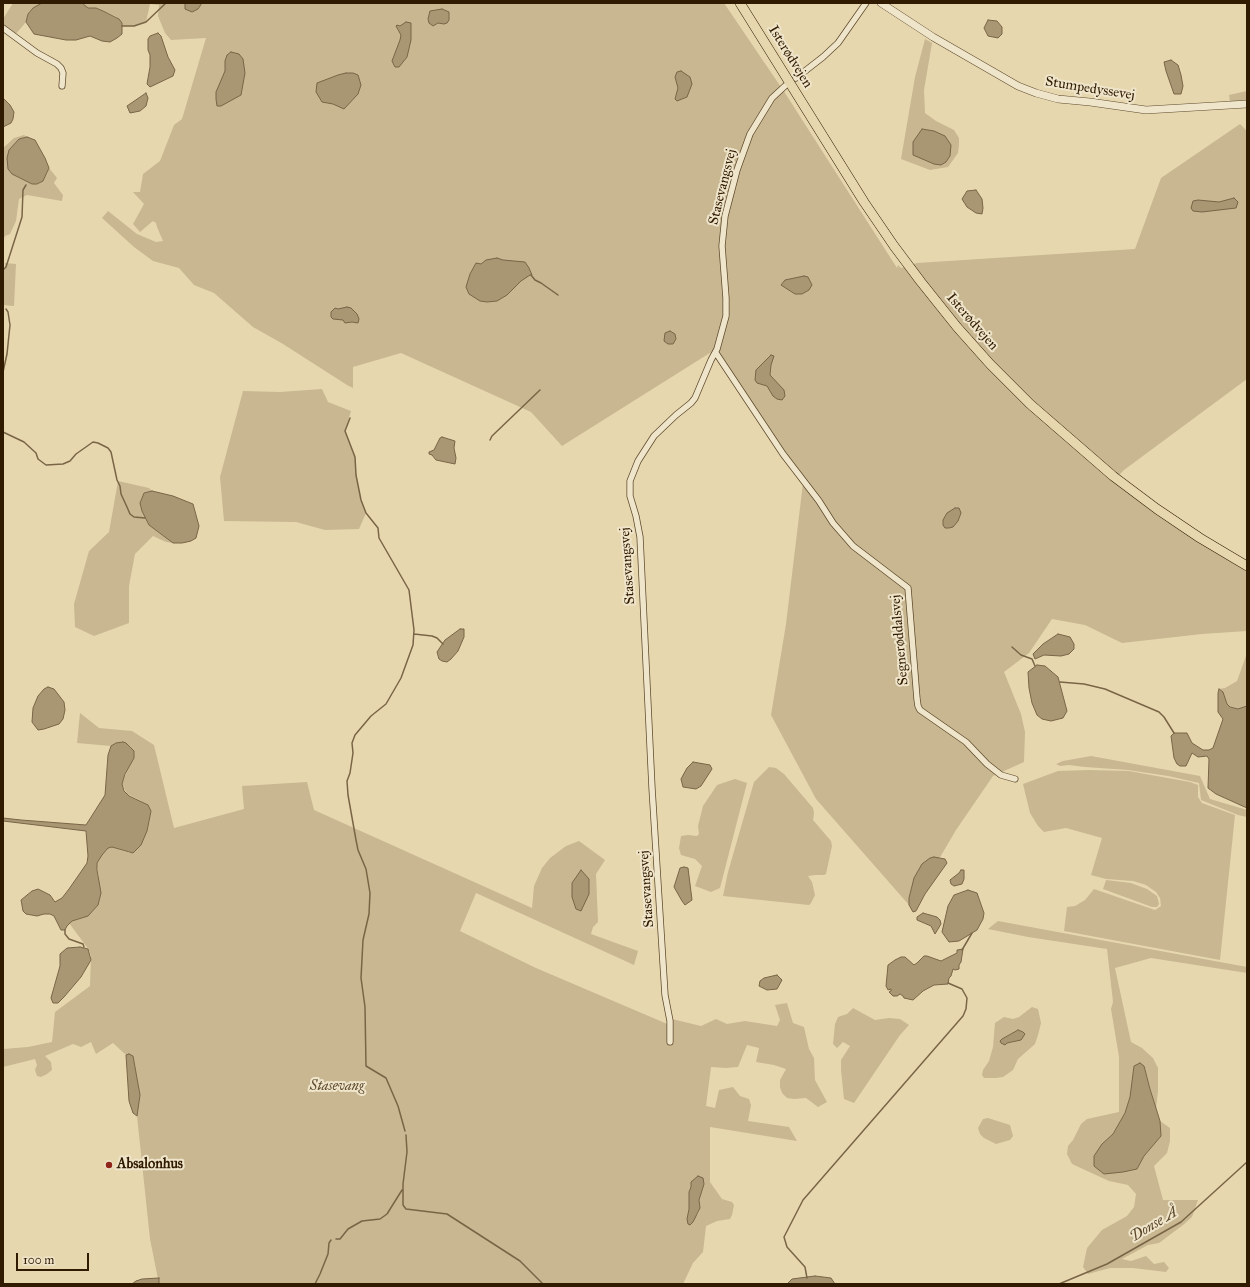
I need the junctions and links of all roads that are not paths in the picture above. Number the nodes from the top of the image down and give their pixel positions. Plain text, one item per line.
1 (736, 3) edge
2 (740, 3) edge
3 (866, 3) edge
4 (881, 3) edge
5 (753, 24) junction
6 (3, 28) edge
7 (796, 78) dead end
8 (62, 86) dead end
9 (785, 86) dead end
10 (1247, 104) edge
11 (716, 353) junction
12 (1247, 566) edge
13 (1014, 779) dead end
14 (670, 1042) dead end

1 - 5 highway, Isterødvejen
2 - 5 highway, Isterødvejen
3 - 7 street
4 - 10 street, Stumpedyssevej
5 - 12 highway, Isterødvejen
6 - 8 street
9 - 11 street, Stasevangsvej
11 - 13 street, Segnerøddalsvej
11 - 14 street, Stasevangsvej

